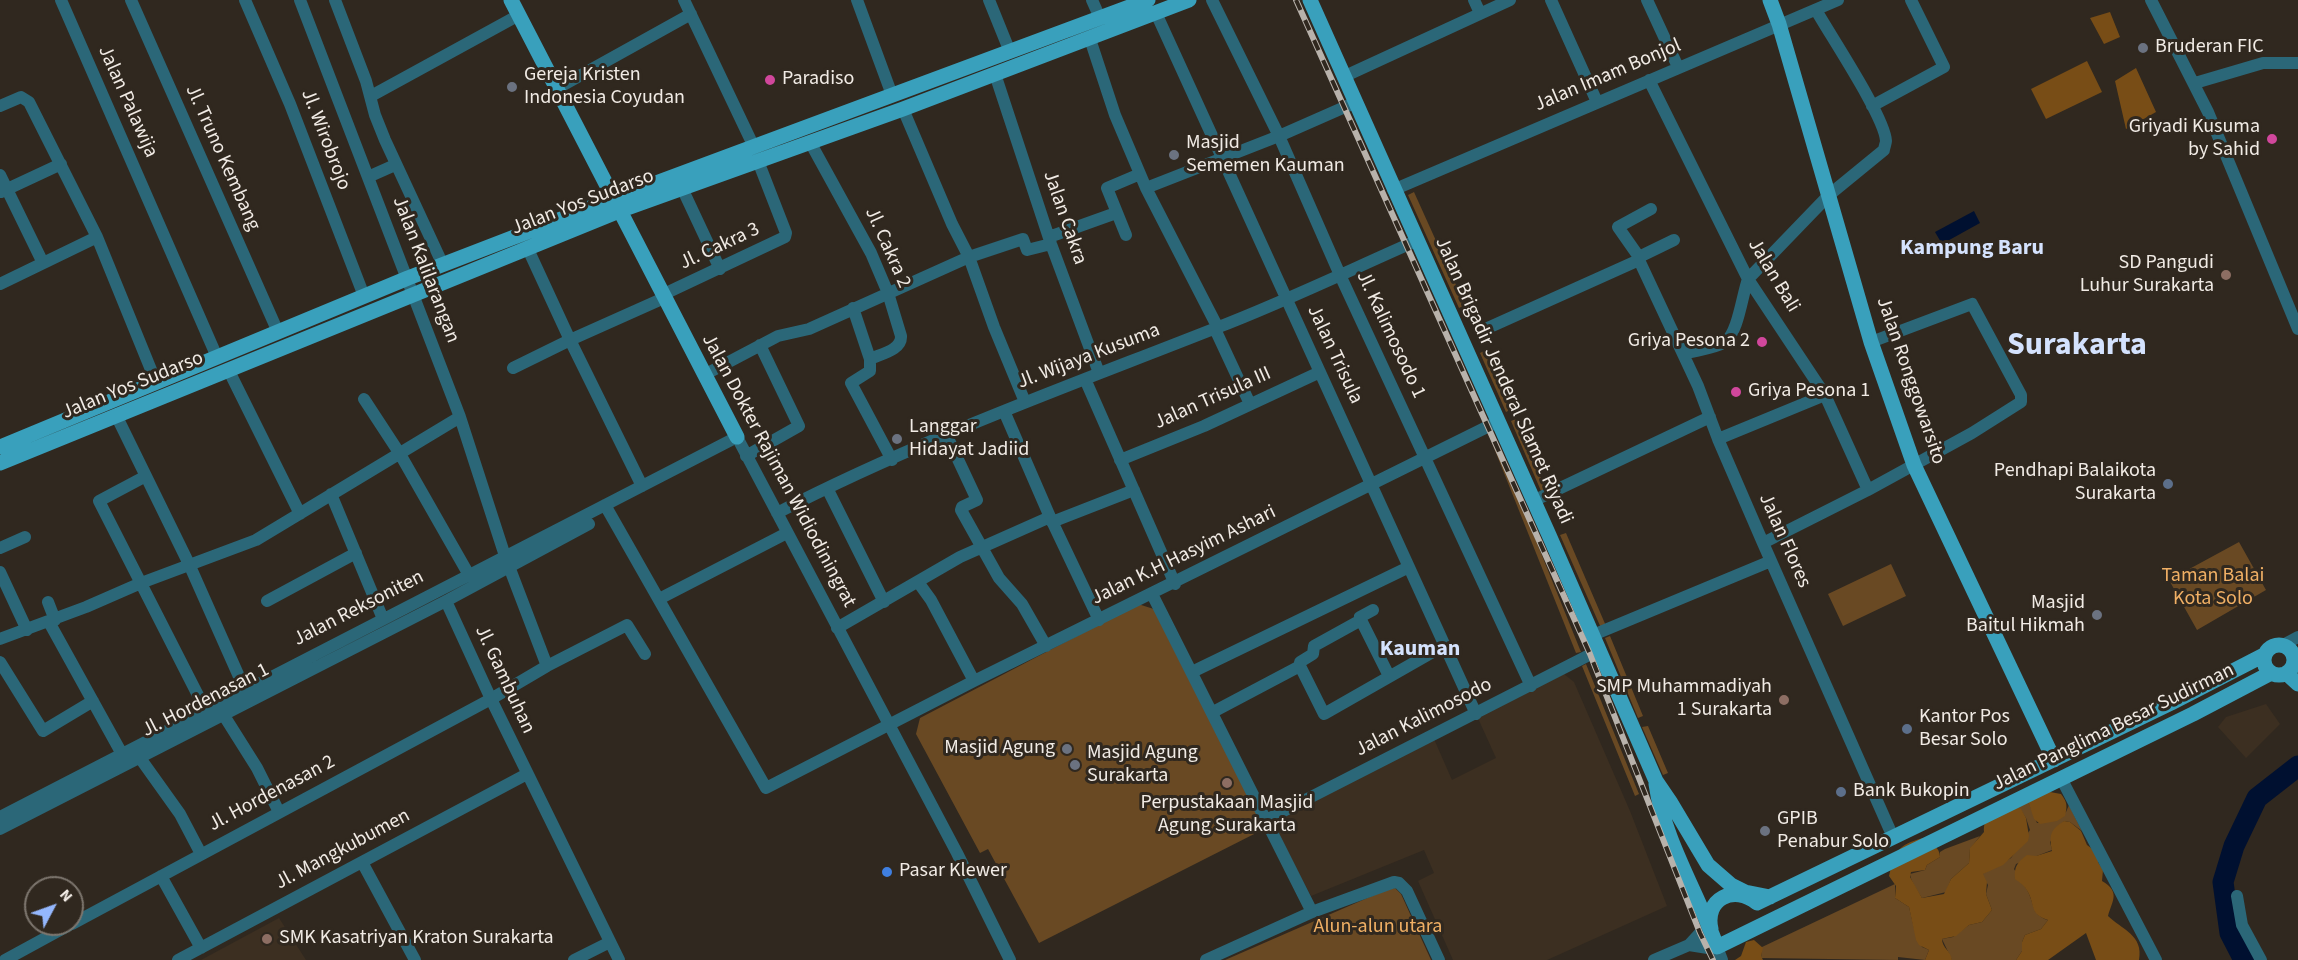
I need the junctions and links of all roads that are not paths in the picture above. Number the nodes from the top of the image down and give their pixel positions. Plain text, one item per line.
1 (61, 0) edge
2 (131, 0) edge
3 (245, 0) edge
4 (300, 0) edge
5 (335, 0) edge
6 (684, 0) edge
7 (857, 0) edge
8 (989, 0) edge
9 (1092, 0) edge
10 (1189, 0) edge
11 (1212, 0) edge
12 (1310, 0) edge
13 (1474, 0) edge
14 (1510, 0) edge
15 (1551, 0) edge
16 (1647, 0) edge
17 (1770, 0) edge
18 (1838, 0) edge
19 (1911, 0) edge
20 (2151, 0) edge
21 (515, 5) edge
22 (1152, 6) edge
23 (1816, 10) junction
24 (1480, 13) junction
25 (691, 14) junction
26 (1100, 18) junction
27 (1779, 24) junction
28 (1090, 39) junction
29 (1010, 52) junction
30 (2298, 63) edge
31 (1678, 67) junction
32 (995, 74) junction
33 (1343, 77) junction
34 (1648, 80) junction
35 (2195, 83) junction
36 (556, 89) junction
37 (894, 95) junction
38 (371, 96) junction
39 (1597, 102) junction
40 (1354, 103) junction
41 (0, 106) edge
42 (1872, 106) junction
43 (903, 109) junction
44 (1279, 136) junction
45 (810, 142) junction
46 (756, 154) junction
47 (1222, 158) junction
48 (61, 164) junction
49 (395, 165) junction
50 (1140, 174) junction
51 (0, 175) edge
52 (368, 177) junction
53 (682, 188) junction
54 (1146, 188) junction
55 (1394, 190) junction
56 (3, 191) edge
57 (1829, 195) junction
58 (616, 205) junction
59 (1651, 209) dead end
60 (1116, 213) junction
61 (1126, 235) dead end
62 (98, 237) junction
63 (1050, 240) junction
64 (1674, 240) dead end
65 (1416, 242) junction
66 (527, 247) junction
67 (969, 257) junction
68 (1639, 259) junction
69 (43, 263) junction
70 (443, 265) junction
71 (720, 269) junction
72 (1340, 275) junction
73 (408, 278) junction
74 (1748, 279) junction
75 (0, 284) edge
76 (414, 293) junction
77 (888, 293) junction
78 (364, 296) junction
79 (663, 297) junction
80 (1286, 298) junction
81 (853, 308) junction
82 (1217, 328) junction
83 (2298, 329) edge
84 (1481, 331) dead end
85 (278, 332) junction
86 (570, 340) junction
87 (1872, 342) junction
88 (760, 345) junction
89 (1683, 354) junction
90 (217, 357) junction
91 (870, 359) junction
92 (513, 368) dead end
93 (228, 369) junction
94 (1320, 372) junction
95 (1099, 374) junction
96 (704, 375) junction
97 (1085, 379) junction
98 (156, 382) junction
99 (1825, 395) junction
100 (364, 399) dead end
101 (1025, 402) junction
102 (1250, 404) junction
103 (1004, 411) junction
104 (116, 415) junction
105 (460, 417) junction
106 (1710, 417) junction
107 (1497, 422) junction
108 (947, 436) junction
109 (737, 438) junction
110 (1718, 439) junction
111 (0, 447) edge
112 (400, 454) junction
113 (746, 456) junction
114 (1425, 458) junction
115 (892, 460) junction
116 (1120, 460) junction
117 (0, 463) edge
118 (1914, 465) junction
119 (146, 476) junction
120 (1372, 484) junction
121 (642, 486) junction
122 (826, 488) junction
123 (1134, 490) junction
124 (1868, 490) junction
125 (331, 494) junction
126 (1533, 501) junction
127 (605, 505) junction
128 (777, 513) junction
129 (300, 514) junction
130 (1051, 519) junction
131 (589, 524) dead end
132 (787, 533) junction
133 (25, 537) dead end
134 (1763, 543) junction
135 (0, 548) edge
136 (982, 548) junction
137 (356, 553) junction
138 (507, 561) junction
139 (1771, 561) junction
140 (189, 564) junction
141 (1409, 567) junction
142 (0, 572) edge
143 (469, 575) junction
144 (918, 582) junction
145 (141, 583) junction
146 (1175, 584) junction
147 (1152, 594) junction
148 (659, 599) junction
149 (267, 601) dead end
150 (446, 601) junction
151 (48, 602) dead end
152 (884, 602) junction
153 (1373, 610) dead end
154 (383, 619) junction
155 (1099, 620) junction
156 (1361, 620) junction
157 (52, 621) junction
158 (837, 628) junction
159 (27, 630) junction
160 (1593, 635) junction
161 (2298, 637) edge
162 (0, 639) edge
163 (1445, 645) junction
164 (2283, 645) junction
165 (1046, 646) junction
166 (1599, 650) junction
167 (645, 654) dead end
168 (2264, 655) junction
169 (0, 662) edge
170 (547, 666) junction
171 (1300, 666) junction
172 (2290, 667) edge
173 (1192, 672) junction
174 (1389, 676) junction
175 (974, 681) junction
176 (2298, 684) edge
177 (1531, 686) junction
178 (245, 690) junction
179 (491, 699) junction
180 (93, 701) junction
181 (206, 711) junction
182 (1213, 712) junction
183 (223, 714) junction
184 (1476, 714) junction
185 (888, 726) junction
186 (122, 754) junction
187 (140, 758) junction
188 (2054, 760) junction
189 (527, 774) junction
190 (2061, 778) junction
191 (1656, 781) junction
192 (279, 812) junction
193 (0, 817) edge
194 (1266, 820) junction
195 (0, 829) edge
196 (1893, 837) junction
197 (201, 854) junction
198 (362, 862) junction
199 (1707, 865) junction
200 (1686, 873) junction
201 (161, 876) junction
202 (2237, 896) dead end
203 (1770, 897) junction
204 (1312, 912) junction
205 (84, 918) edge
206 (1710, 927) junction
207 (49, 936) edge
208 (610, 942) junction
209 (1689, 945) junction
210 (201, 948) junction
211 (1720, 950) edge
212 (0, 955) edge
213 (4, 960) edge
214 (178, 960) edge
215 (415, 960) edge
216 (574, 960) edge
217 (619, 960) edge
218 (1010, 960) edge
219 (1206, 960) edge
220 (1439, 960) edge
221 (1654, 960) edge
222 (2156, 960) edge
223 (2261, 960) edge

1 - 90 street, Jalan Palawija
2 - 85 street, Jl. Truno Kembang
3 - 78 street, Jl. Wirobrojo
4 - 52 street, Jalan Kalilarangan
5 - 38 street
6 - 25 street
7 - 37 street
8 - 29 street
9 - 26 street
10 - 22 main road, Jalan Yos Sudarso
11 - 44 street, Jl. Kalimosodo 1
12 - 33 main road, Jalan Brigadir Jenderal Slamet Riyadi
13 - 24 street
14 - 24 street
15 - 39 street
16 - 31 street
17 - 27 main road, Jalan Ronggowarsito
18 - 23 street, Jalan Imam Bonjol
19 - 42 street
20 - 35 street
21 - 36 main road, Jalan Dokter Rajiman Widiodiningrat
21 - 38 street
22 - 26 main road, Jalan Yos Sudarso
22 - 28 main road, Jalan Yos Sudarso
22 - 47 street, Jalan Trisula
23 - 27 street, Jalan Imam Bonjol
23 - 42 street
24 - 33 street
25 - 36 street
25 - 46 street
26 - 29 main road, Jalan Yos Sudarso
27 - 31 street, Jalan Imam Bonjol
27 - 57 main road, Jalan Ronggowarsito
28 - 32 main road, Jalan Yos Sudarso
28 - 50 street
29 - 37 main road, Jalan Yos Sudarso
30 - 35 street
31 - 34 street, Jalan Imam Bonjol
32 - 43 main road, Jalan Yos Sudarso
32 - 63 street, Jalan Cakra
33 - 40 main road, Jalan Brigadir Jenderal Slamet Riyadi
34 - 39 street, Jalan Imam Bonjol
34 - 74 street, Jalan Bali
35 - 83 street
36 - 58 main road, Jalan Dokter Rajiman Widiodiningrat
37 - 43 main road
37 - 46 main road, Jalan Yos Sudarso
38 - 49 street
39 - 55 street, Jalan Imam Bonjol
40 - 44 street
40 - 55 main road, Jalan Brigadir Jenderal Slamet Riyadi
41 - 48 street
42 - 57 street
43 - 45 main road, Jalan Yos Sudarso
43 - 67 street
44 - 47 street
44 - 72 street, Jl. Kalimosodo 1
45 - 46 main road, Jalan Yos Sudarso
45 - 77 street, Jl. Cakra 2
46 - 53 main road, Jalan Yos Sudarso
46 - 58 main road, Jalan Yos Sudarso
46 - 71 street, Jl. Cakra 3
47 - 54 street
47 - 80 street, Jalan Trisula
48 - 56 street
48 - 62 street
49 - 52 street
49 - 70 street
50 - 54 street
50 - 60 street
51 - 56 street
52 - 73 street, Jalan Kalilarangan
53 - 58 main road, Jalan Yos Sudarso
53 - 71 street
54 - 82 street
55 - 65 main road, Jalan Brigadir Jenderal Slamet Riyadi
56 - 69 street
57 - 74 street
57 - 87 main road, Jalan Ronggowarsito
58 - 66 main road, Jalan Yos Sudarso
58 - 70 main road, Jalan Yos Sudarso
58 - 79 main road, Jalan Dokter Rajiman Widiodiningrat
59 - 68 street, Jalan Flores
60 - 61 street
60 - 63 street
62 - 69 street
62 - 98 street
63 - 67 street
63 - 95 street, Jalan Cakra
64 - 68 street
65 - 72 street, Jl. Wijaya Kusuma
65 - 107 main road, Jalan Brigadir Jenderal Slamet Riyadi
66 - 76 main road, Jalan Yos Sudarso
66 - 86 street
67 - 77 street
67 - 101 street
68 - 84 street
68 - 89 street, Jalan Flores
69 - 75 street
70 - 73 main road, Jalan Yos Sudarso
71 - 79 street, Jl. Cakra 3
72 - 80 street, Jl. Wijaya Kusuma
72 - 114 street, Jl. Kalimosodo 1
73 - 76 street, Jalan Kalilarangan
73 - 78 main road, Jalan Yos Sudarso
74 - 89 street
74 - 99 street, Jalan Bali
76 - 93 main road, Jalan Yos Sudarso
76 - 105 street, Jalan Kalilarangan
77 - 81 street
77 - 91 street, Jl. Cakra 2
78 - 85 main road, Jalan Yos Sudarso
79 - 86 street, Jl. Cakra 3
79 - 96 main road, Jalan Dokter Rajiman Widiodiningrat
80 - 82 street, Jl. Wijaya Kusuma
80 - 94 street, Jalan Trisula
81 - 88 street
81 - 91 street
82 - 95 street, Jl. Wijaya Kusuma
82 - 102 street
85 - 90 main road, Jalan Yos Sudarso
86 - 92 street, Jl. Cakra 3
86 - 121 street
87 - 118 main road, Jalan Ronggowarsito
87 - 118 street
88 - 96 street
88 - 113 street
89 - 106 street, Jalan Flores
90 - 98 main road, Jalan Yos Sudarso
91 - 115 street
93 - 104 main road, Jalan Yos Sudarso
93 - 129 street
94 - 102 street, Jalan Trisula III
94 - 120 street, Jalan Trisula
95 - 97 street, Jl. Wijaya Kusuma
96 - 109 main road, Jalan Dokter Rajiman Widiodiningrat
97 - 101 street, Jl. Wijaya Kusuma
97 - 116 street
98 - 111 main road, Jalan Yos Sudarso
99 - 110 street
99 - 124 street, Jalan Bali
100 - 112 street
101 - 103 street, Jl. Wijaya Kusuma
102 - 116 street, Jalan Trisula III
103 - 108 street, Jl. Wijaya Kusuma
103 - 130 street
104 - 117 main road, Jalan Yos Sudarso
104 - 119 street
105 - 112 street
105 - 138 street, Jalan Kalilarangan
106 - 110 street, Jalan Flores
106 - 126 street
107 - 114 street, Jalan K.H Hasyim Ashari
107 - 126 main road, Jalan Brigadir Jenderal Slamet Riyadi
108 - 115 street, Jl. Wijaya Kusuma
108 - 136 street
109 - 113 street, Jalan Dokter Rajiman Widiodiningrat
109 - 121 street, Jalan Reksoniten
110 - 134 street, Jalan Flores
112 - 125 street
112 - 143 street
113 - 128 street, Jalan Dokter Rajiman Widiodiningrat
114 - 120 street, Jalan K.H Hasyim Ashari
114 - 177 street, Jl. Kalimosodo 1
115 - 122 street, Jl. Wijaya Kusuma
116 - 123 street
118 - 124 street
118 - 188 main road, Jalan Ronggowarsito
119 - 140 street
119 - 145 street
120 - 141 street, Jalan Trisula
120 - 146 street, Jalan K.H Hasyim Ashari
121 - 127 street, Jalan Reksoniten
122 - 128 street, Jl. Wijaya Kusuma
122 - 152 street
123 - 130 street
123 - 146 street
124 - 134 street
125 - 129 street
125 - 137 street
126 - 160 main road, Jalan Brigadir Jenderal Slamet Riyadi
127 - 138 street, Jalan Reksoniten
127 - 148 street
128 - 132 street, Jalan Dokter Rajiman Widiodiningrat
129 - 140 street
130 - 136 street
130 - 155 street
131 - 138 street, Jl. Hordenasan 1
132 - 148 street
132 - 158 street, Jalan Dokter Rajiman Widiodiningrat
133 - 135 street
134 - 139 street, Jalan Flores
136 - 144 street
136 - 165 street
137 - 149 street
137 - 154 street
138 - 143 street, Jalan Reksoniten
138 - 150 street, Jl. Hordenasan 1
138 - 170 street, Jalan Kalilarangan
139 - 160 street
139 - 196 street, Jalan Flores
140 - 145 street
140 - 178 street
141 - 163 street, Jalan Trisula
141 - 173 street
142 - 159 street
143 - 154 street, Jalan Reksoniten
144 - 152 street
144 - 175 street
145 - 157 street
145 - 181 street
146 - 147 street, Jalan K.H Hasyim Ashari
147 - 155 street, Jalan K.H Hasyim Ashari
147 - 173 street
148 - 185 street, Jalan K.H Hasyim Ashari
150 - 179 street, Jl. Gambuhan
150 - 183 street, Jl. Hordenasan 1
151 - 157 street
152 - 158 street
153 - 156 street
154 - 178 street, Jalan Reksoniten
155 - 165 street, Jalan K.H Hasyim Ashari
156 - 171 street
156 - 174 street
157 - 159 street
157 - 180 street
158 - 185 street, Jalan Dokter Rajiman Widiodiningrat
159 - 162 street
160 - 166 main road, Jalan Brigadir Jenderal Slamet Riyadi
161 - 164 street
163 - 174 street
163 - 184 street, Jalan Trisula
164 - 168 main road, Jalan Panglima Besar Sudirman
164 - 172 main road
165 - 175 street, Jalan K.H Hasyim Ashari
166 - 177 street, Jalan Kalimosodo
166 - 191 main road, Jalan Brigadir Jenderal Slamet Riyadi
167 - 170 street, Jl. Hordenasan 2
168 - 172 main road
168 - 188 main road, Jalan Panglima Besar Sudirman
169 - 180 street
170 - 179 street, Jl. Hordenasan 2
171 - 174 street
171 - 182 street
172 - 176 main road
172 - 190 main road, Jalan Panglima Besar Sudirman
173 - 182 street
175 - 185 street, Jalan K.H Hasyim Ashari
177 - 184 street, Jalan Kalimosodo
178 - 181 street, Jalan Reksoniten
179 - 189 street, Jl. Gambuhan
179 - 192 street, Jl. Hordenasan 2
180 - 186 street
181 - 186 street, Jalan Reksoniten
182 - 194 street
183 - 187 street, Jl. Hordenasan 1
183 - 192 street
184 - 194 street, Jalan Kalimosodo
185 - 218 street, Jalan Dokter Rajiman Widiodiningrat
186 - 193 street, Jalan Reksoniten
187 - 195 street, Jl. Hordenasan 1
187 - 197 street
188 - 196 main road, Jalan Panglima Besar Sudirman
189 - 198 street, Jl. Mangkubumen
189 - 208 street, Jl. Gambuhan
190 - 211 main road, Jalan Panglima Besar Sudirman
190 - 222 street
191 - 199 main road, Jalan Brigadir Jenderal Slamet Riyadi
191 - 200 main road, Jalan Brigadir Jenderal Slamet Riyadi
192 - 197 street, Jl. Hordenasan 2
194 - 204 street
196 - 203 main road, Jalan Panglima Besar Sudirman
197 - 201 street, Jl. Hordenasan 2
198 - 210 street, Jl. Mangkubumen
198 - 215 street
199 - 200 main road
199 - 203 main road, Jalan Brigadir Jenderal Slamet Riyadi
200 - 206 main road, Jalan Brigadir Jenderal Slamet Riyadi
201 - 205 street, Jl. Hordenasan 2
201 - 210 street
202 - 223 street
203 - 206 main road
204 - 219 street
204 - 220 street
206 - 209 street
206 - 211 main road, Jalan Brigadir Jenderal Slamet Riyadi
207 - 213 street, Jl. Hordenasan 2
208 - 216 street
208 - 217 street, Jl. Gambuhan
209 - 211 street
209 - 221 street
210 - 214 street, Jl. Mangkubumen
212 - 213 street

